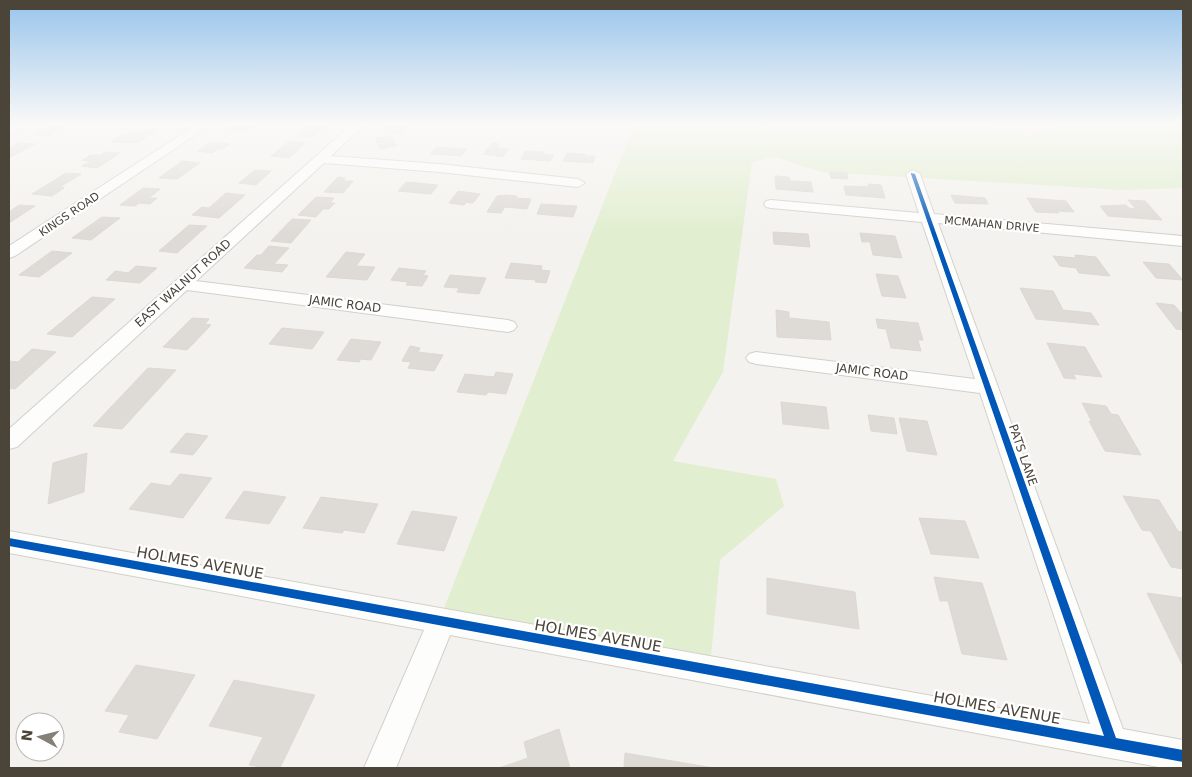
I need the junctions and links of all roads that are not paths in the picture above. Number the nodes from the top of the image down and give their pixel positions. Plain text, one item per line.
1 (149, 161) edge
2 (319, 161) edge
3 (351, 161) edge
4 (912, 174) dead end
5 (578, 183) dead end
6 (771, 204) dead end
7 (928, 218) junction
8 (1183, 241) edge
9 (9, 253) edge
10 (183, 284) junction
11 (508, 326) dead end
12 (756, 358) dead end
13 (987, 387) junction
14 (9, 441) edge
15 (9, 542) edge
16 (442, 621) junction
17 (1112, 743) junction
18 (1183, 756) edge
19 (380, 768) edge

1 - 9 street, KINGS ROAD
2 - 10 street, EAST WALNUT ROAD
3 - 5 street
4 - 7 street, PATS LANE
6 - 7 street, MCMAHAN DRIVE
7 - 8 street, MCMAHAN DRIVE
7 - 13 street, PATS LANE
10 - 11 street, JAMIC ROAD
10 - 14 street, EAST WALNUT ROAD
12 - 13 street, JAMIC ROAD
13 - 17 street, PATS LANE
15 - 16 street, HOLMES AVENUE
16 - 17 street, HOLMES AVENUE
16 - 19 street
17 - 18 street, HOLMES AVENUE

